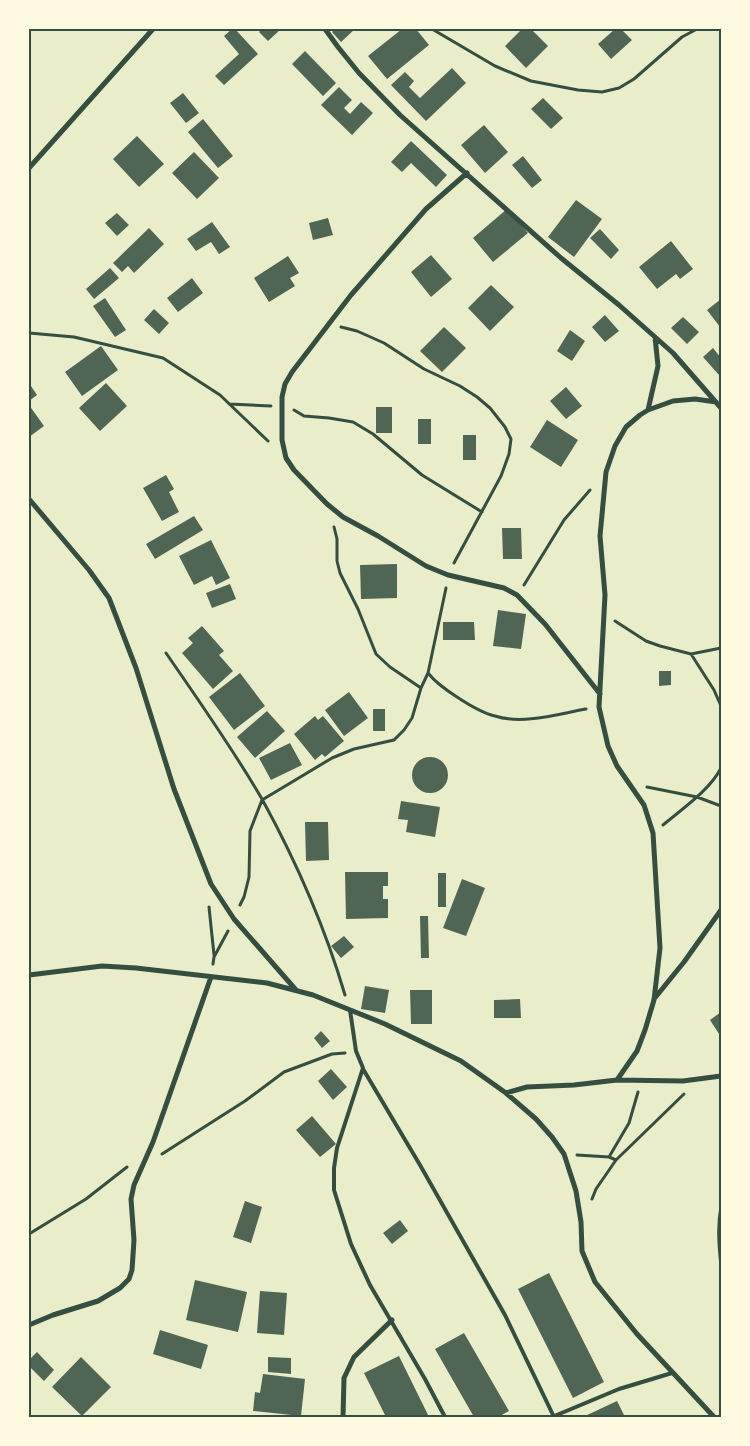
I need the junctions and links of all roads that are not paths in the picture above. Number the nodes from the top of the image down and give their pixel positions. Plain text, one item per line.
1 (153, 29) edge
2 (325, 29) edge
3 (29, 168) edge
4 (466, 173) junction
5 (655, 337) junction
6 (716, 402) junction
7 (721, 408) edge
8 (648, 410) junction
9 (29, 499) edge
10 (600, 695) junction
11 (721, 910) edge
12 (29, 974) edge
13 (212, 976) junction
14 (296, 990) junction
15 (654, 1000) junction
16 (350, 1010) junction
17 (363, 1068) junction
18 (721, 1076) edge
19 (617, 1080) junction
20 (506, 1093) junction
21 (392, 1320) junction
22 (29, 1325) edge
23 (672, 1373) junction
24 (342, 1417) edge
25 (445, 1417) edge
26 (553, 1417) edge
27 (714, 1417) edge

1 - 3 street
2 - 4 street
4 - 5 street
4 - 10 street
5 - 6 street
5 - 8 street
6 - 7 street
6 - 8 street
8 - 10 street
9 - 14 street
10 - 15 street
11 - 15 street
12 - 13 street
13 - 14 street
13 - 22 street
14 - 16 street
15 - 19 street
16 - 17 lane
16 - 20 street
17 - 21 lane
17 - 26 lane
18 - 19 street
19 - 20 street
20 - 23 street
21 - 24 street
21 - 25 lane
23 - 26 lane
23 - 27 street

